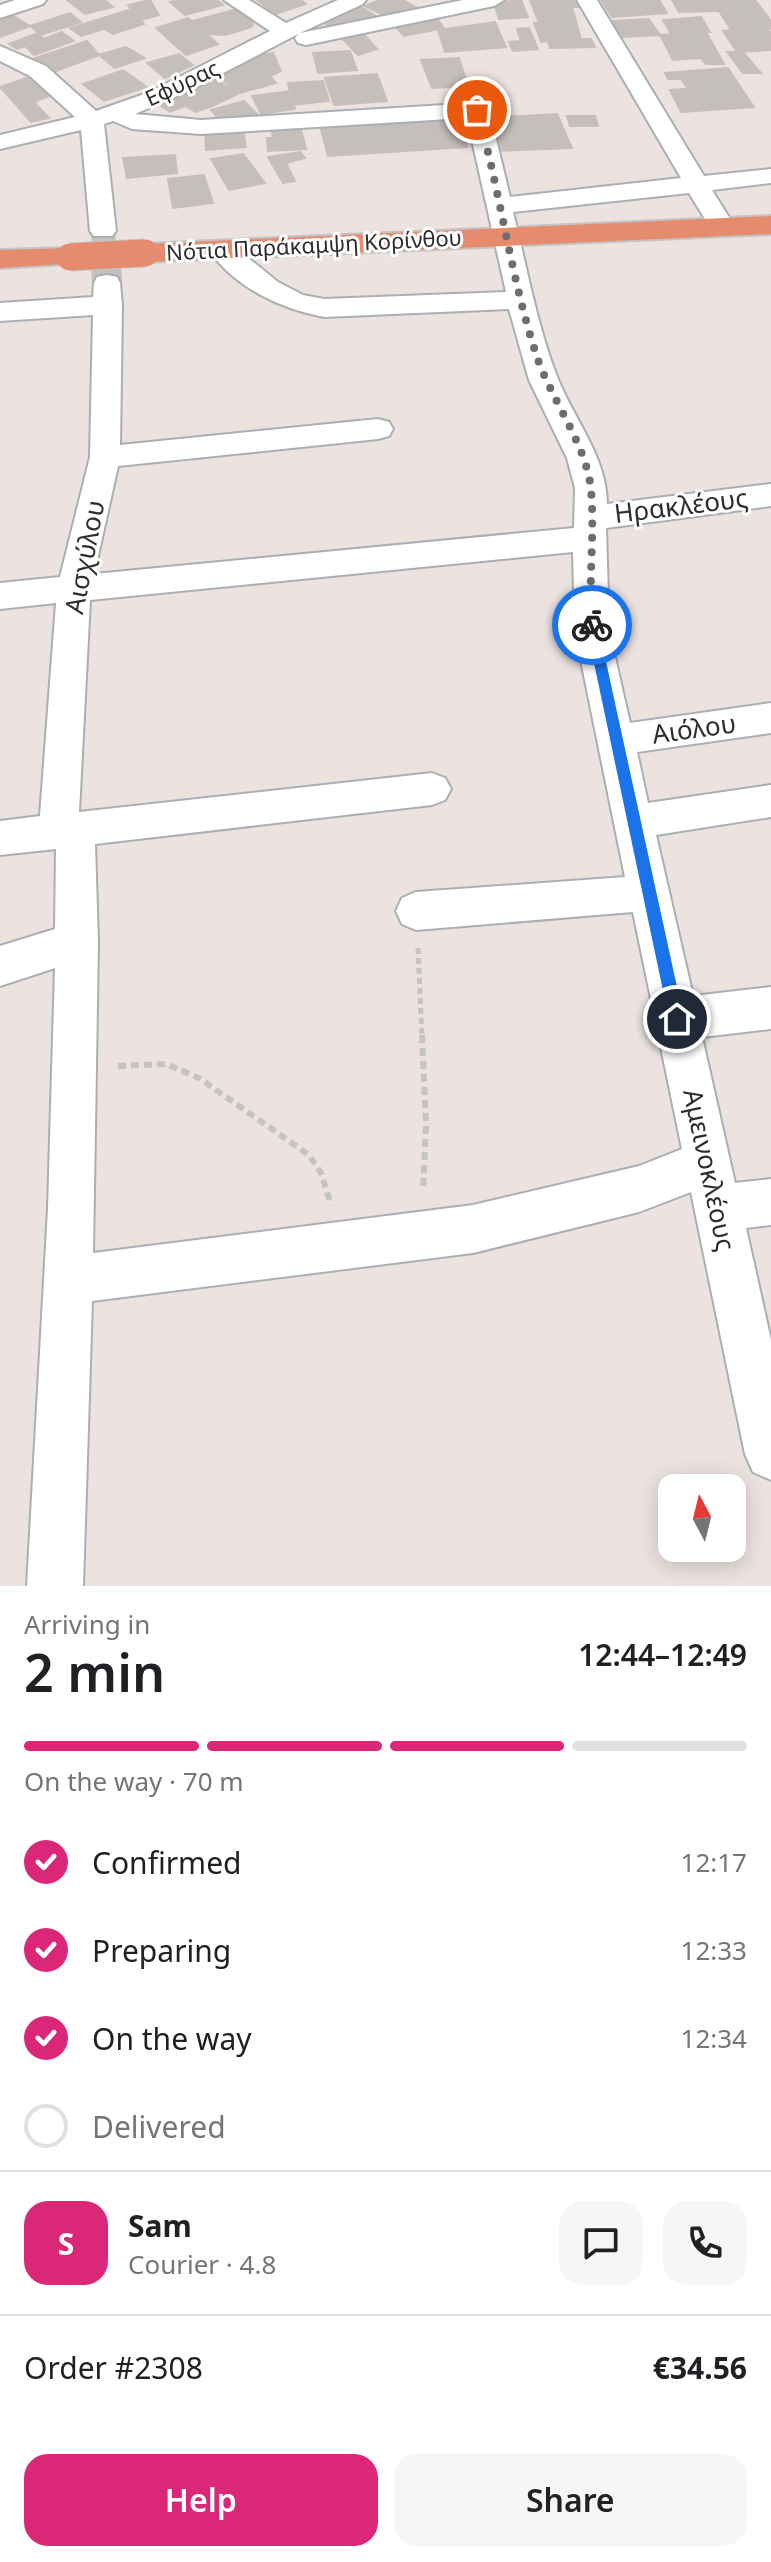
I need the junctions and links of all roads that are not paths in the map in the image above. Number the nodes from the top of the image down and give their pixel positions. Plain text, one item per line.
1 (36, 0) edge
2 (234, 0) edge
3 (356, 0) edge
4 (494, 0) edge
5 (587, 0) edge
6 (0, 12) edge
7 (284, 31) junction
8 (252, 49) junction
9 (0, 53) edge
10 (103, 116) junction
11 (0, 142) edge
12 (771, 176) edge
13 (696, 183) junction
14 (502, 221) junction
15 (771, 225) edge
16 (722, 227) junction
17 (103, 231) tunnel mouth
18 (222, 250) junction
19 (0, 259) edge
20 (521, 300) junction
21 (0, 312) edge
22 (378, 429) dead end
23 (105, 457) junction
24 (771, 495) edge
25 (591, 528) junction
26 (74, 589) junction
27 (0, 596) edge
28 (771, 718) edge
29 (617, 740) junction
30 (432, 789) dead end
31 (771, 801) edge
32 (632, 822) junction
33 (66, 831) junction
34 (0, 838) edge
35 (648, 893) junction
36 (416, 911) road end
37 (77, 942) junction
38 (0, 966) edge
39 (771, 1008) edge
40 (677, 1019) junction
41 (707, 1162) junction
42 (771, 1202) edge
43 (717, 1208) junction
44 (70, 1280) junction
45 (771, 1454) edge
46 (55, 1586) edge

1 - 6 street
2 - 7 street
3 - 7 street, Εφύρας
4 - 8 street
5 - 13 street
7 - 8 street, Εφύρας
8 - 10 street, Εφύρας
9 - 10 street
10 - 11 street, Εφύρας
10 - 14 street, Αμεινοκλέους
10 - 17 street
12 - 13 street
13 - 14 street
13 - 16 street
14 - 16 highway, Νότια Παράκαμψη Κορίνθου
14 - 18 highway, Νότια Παράκαμψη Κορίνθου
14 - 20 street, Αμεινοκλέους
15 - 16 highway, Νότια Παράκαμψη Κορίνθου
18 - 19 highway, Νότια Παράκαμψη Κορίνθου, bridge
18 - 20 street
20 - 25 street, Αμεινοκλέους
21 - 23 street, Αισχύλου
22 - 23 street
23 - 26 street, Αισχύλου
24 - 25 street, Ηρακλέους
25 - 26 street, Ηρακλέους
25 - 29 street, Αμεινοκλέους
26 - 27 street, Ηρακλέους
26 - 33 street, Αισχύλου
28 - 29 street, Αιόλου
29 - 32 street, Αμεινοκλέους
30 - 33 street
31 - 32 street
32 - 35 street, Αμεινοκλέους
33 - 34 street
33 - 37 street, Αισχύλου
35 - 36 street
35 - 40 street, Αμεινοκλέους
37 - 38 street
37 - 44 street, Αισχύλου
39 - 40 street
40 - 41 street, Αμεινοκλέους
41 - 43 street, Αμεινοκλέους
41 - 44 street
42 - 43 street
43 - 45 street, Αμεινοκλέους
44 - 46 street, Αισχύλου

